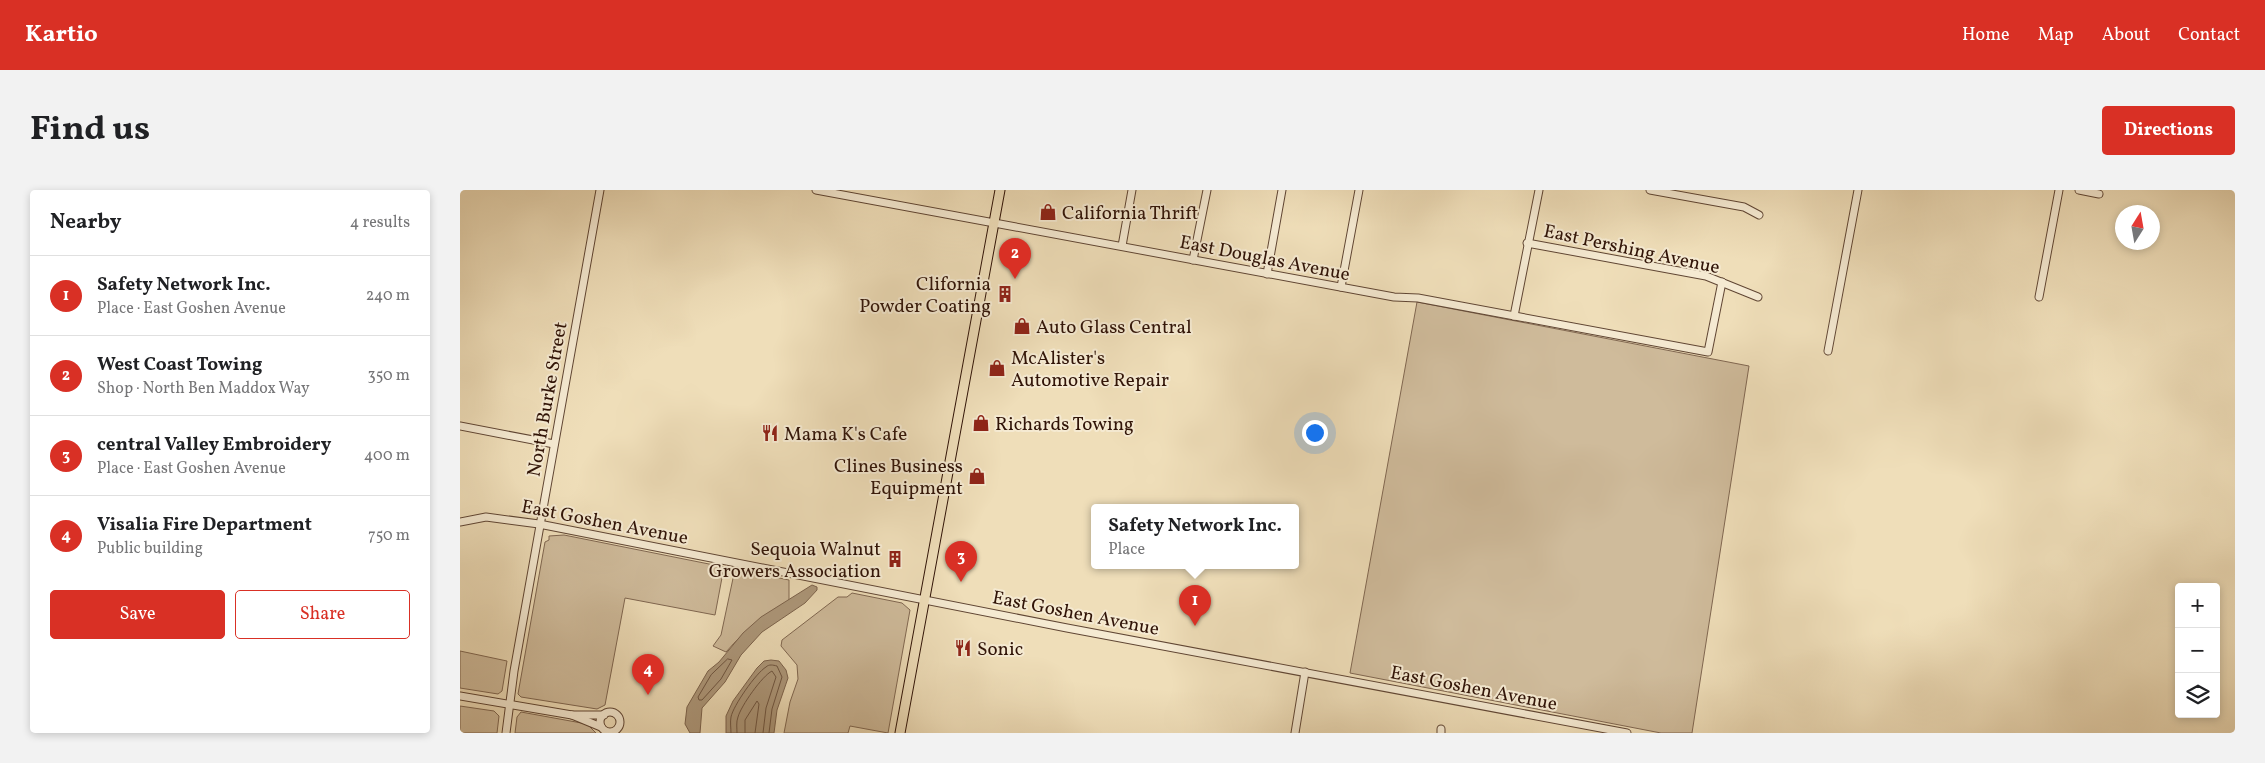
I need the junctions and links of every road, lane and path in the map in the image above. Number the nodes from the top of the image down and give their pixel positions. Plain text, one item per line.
1 (600, 190) edge
2 (816, 190) edge
3 (1000, 190) edge
4 (1132, 190) edge
5 (1207, 190) edge
6 (1282, 190) edge
7 (1359, 190) edge
8 (1539, 190) edge
9 (1650, 190) edge
10 (1858, 190) edge
11 (2060, 190) edge
12 (2079, 190) edge
13 (2099, 194) dead end
14 (1759, 215) dead end
15 (994, 223) junction
16 (1527, 243) junction
17 (1122, 246) junction
18 (1194, 260) junction
19 (1267, 274) junction
20 (1722, 282) junction
21 (1341, 287) junction
22 (1758, 297) dead end
23 (2039, 297) dead end
24 (1514, 316) junction
25 (1828, 350) dead end
26 (460, 426) edge
27 (554, 444) junction
28 (460, 522) edge
29 (539, 524) junction
30 (924, 599) junction
31 (1306, 672) junction
32 (460, 696) edge
33 (509, 704) junction
34 (572, 715) junction
35 (604, 715) junction
36 (601, 727) junction
37 (506, 733) edge
38 (900, 733) edge
39 (1295, 733) edge
40 (1627, 733) edge

1 - 27 street, North Burke Street
2 - 15 street, East Douglas Avenue
3 - 15 main road
4 - 17 street
5 - 18 street
6 - 19 street
7 - 21 street
8 - 16 street
9 - 14 street
10 - 25 street
11 - 23 street
12 - 13 street
15 - 17 street, East Douglas Avenue
15 - 30 main road
16 - 20 street, East Pershing Avenue
16 - 24 street
17 - 18 street, East Douglas Avenue
18 - 19 street, East Douglas Avenue
19 - 21 street, East Douglas Avenue
20 - 22 street, East Pershing Avenue
20 - 24 street, East Douglas Avenue
21 - 24 street, East Douglas Avenue
26 - 27 street
27 - 29 street, North Burke Street
28 - 29 street, East Goshen Avenue
29 - 30 street, East Goshen Avenue
29 - 33 street, North Burke Street
30 - 31 street, East Goshen Avenue
30 - 38 main road
31 - 39 street
31 - 40 street, East Goshen Avenue
32 - 33 street
33 - 34 street
33 - 37 street, North Burke Street
34 - 35 street
34 - 36 street
35 - 36 street
35 - 36 street

